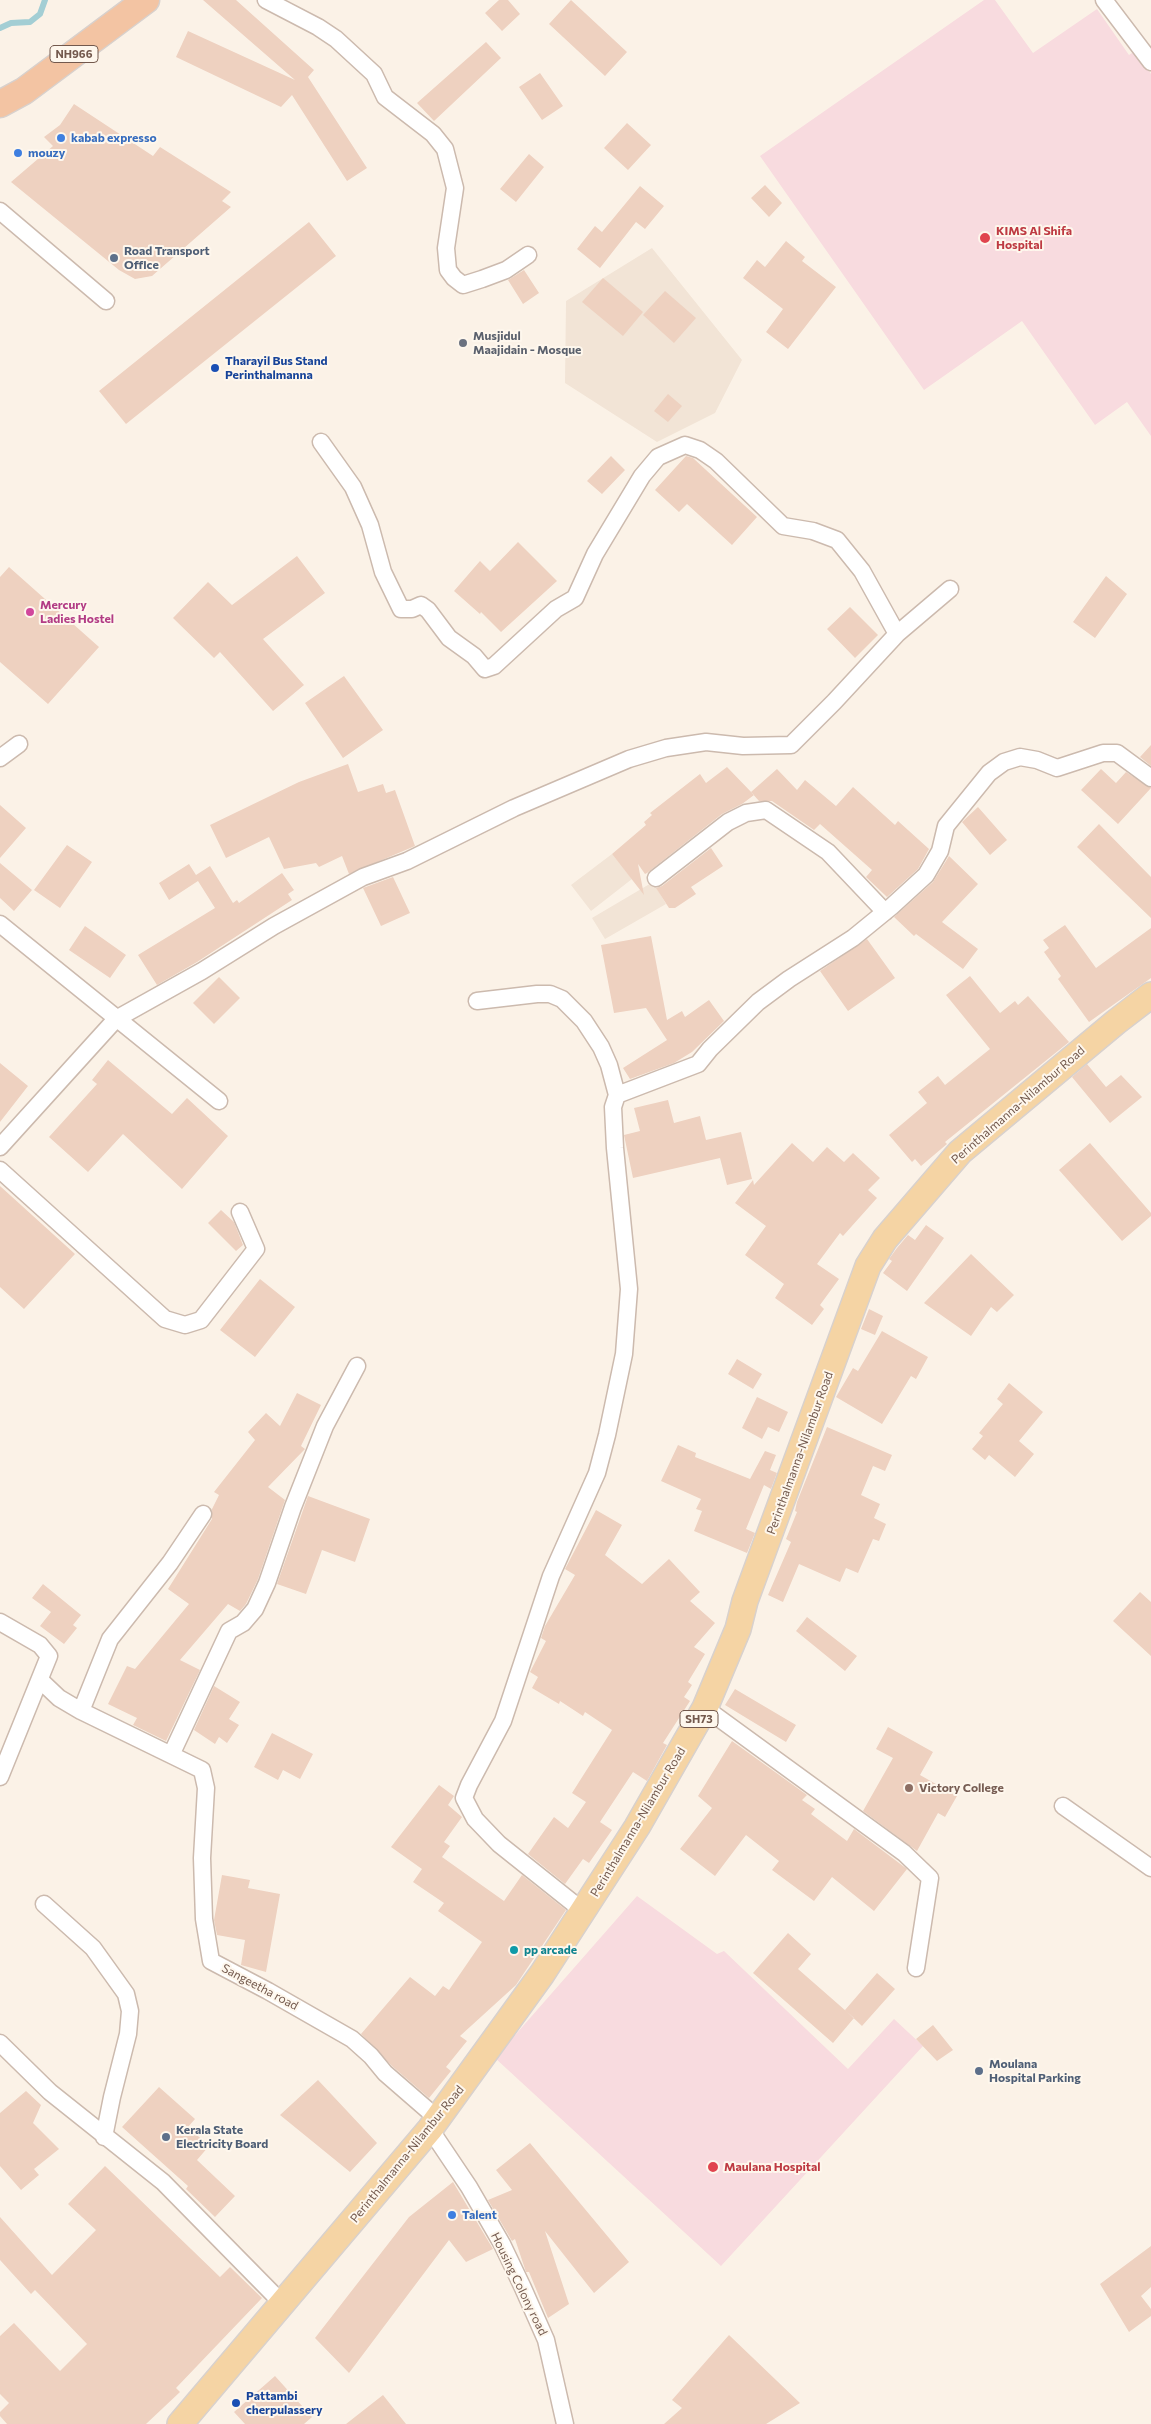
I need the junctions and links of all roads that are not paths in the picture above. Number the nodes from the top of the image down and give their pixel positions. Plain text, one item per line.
1 (146, 0) edge
2 (266, 0) edge
3 (1104, 0) edge
4 (1151, 62) edge
5 (0, 104) edge
6 (0, 211) edge
7 (528, 255) dead end
8 (106, 302) dead end
9 (321, 442) dead end
10 (950, 589) dead end
11 (897, 634) junction
12 (19, 744) dead end
13 (0, 758) edge
14 (1151, 778) edge
15 (656, 878) dead end
16 (885, 912) junction
17 (0, 924) edge
18 (1151, 995) edge
19 (477, 1001) dead end
20 (116, 1019) junction
21 (617, 1095) junction
22 (219, 1100) dead end
23 (0, 1147) edge
24 (0, 1170) edge
25 (240, 1212) dead end
26 (357, 1366) dead end
27 (203, 1514) dead end
28 (0, 1622) edge
29 (40, 1680) junction
30 (705, 1708) junction
31 (80, 1711) junction
32 (172, 1753) junction
33 (0, 1778) edge
34 (1063, 1806) dead end
35 (1151, 1868) edge
36 (44, 1904) dead end
37 (584, 1911) junction
38 (916, 1968) dead end
39 (0, 2043) edge
40 (434, 2124) junction
41 (104, 2137) junction
42 (283, 2304) junction
43 (180, 2424) edge
44 (565, 2424) edge

1 - 5 highway, NH966
2 - 7 street
3 - 4 street
6 - 8 street
9 - 11 street
10 - 11 street
11 - 20 street
12 - 13 street
14 - 16 street
15 - 16 street
16 - 21 street
17 - 20 street
18 - 30 main road, Perinthalmanna-Nilambur Road / SH73
19 - 21 street
20 - 22 street
20 - 23 street
21 - 37 street
24 - 25 street
26 - 32 street
27 - 31 street
28 - 29 street
29 - 31 street
29 - 33 street
30 - 37 main road, Perinthalmanna-Nilambur Road / SH73
30 - 38 street
31 - 32 street
32 - 40 street, Sangeetha road
34 - 35 street
36 - 41 street
37 - 40 main road, Perinthalmanna-Nilambur Road / SH73
39 - 41 street
40 - 42 main road, Perinthalmanna-Nilambur Road / SH73
40 - 44 street, Housing Colony road
41 - 42 street
42 - 43 main road, Perinthalmanna-Nilambur Road / SH73

